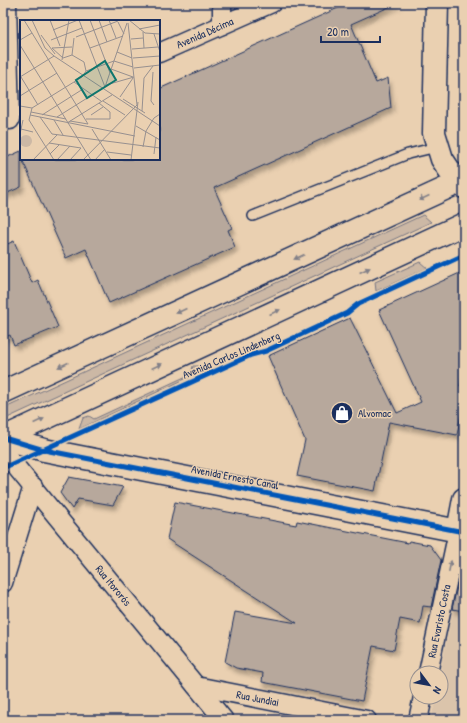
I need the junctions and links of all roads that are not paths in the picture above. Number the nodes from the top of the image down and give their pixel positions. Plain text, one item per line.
1 (7, 3) edge
2 (222, 3) edge
3 (272, 3) edge
4 (436, 3) edge
5 (222, 25) junction
6 (160, 53) edge
7 (11, 119) edge
8 (437, 146) junction
9 (462, 183) edge
10 (253, 216) dead end
11 (464, 224) edge
12 (3, 392) edge
13 (3, 442) edge
14 (33, 486) junction
15 (464, 499) edge
16 (461, 531) edge
17 (3, 583) edge
18 (430, 665) edge
19 (196, 686) junction
20 (421, 705) edge
21 (224, 720) edge
22 (367, 720) edge
23 (418, 720) edge

1 - 7 street
2 - 5 street
3 - 5 street, Avenida Décima
4 - 8 main road
5 - 6 street, Avenida Décima
8 - 9 main road
8 - 10 lane
9 -> 12 main road
13 -> 11 main road, Avenida Carlos Lindenberg
13 - 14 street, Rua Itororós
13 - 16 main road, Avenida Ernesto Canal
14 - 17 street
14 - 19 street, Rua Itororós
15 - 16 main road, Rua Evaristo Costa
18 -> 16 street, Rua Evaristo Costa
19 - 21 street, Rua Itororós
19 - 22 street, Rua Jundiai
20 - 23 street

